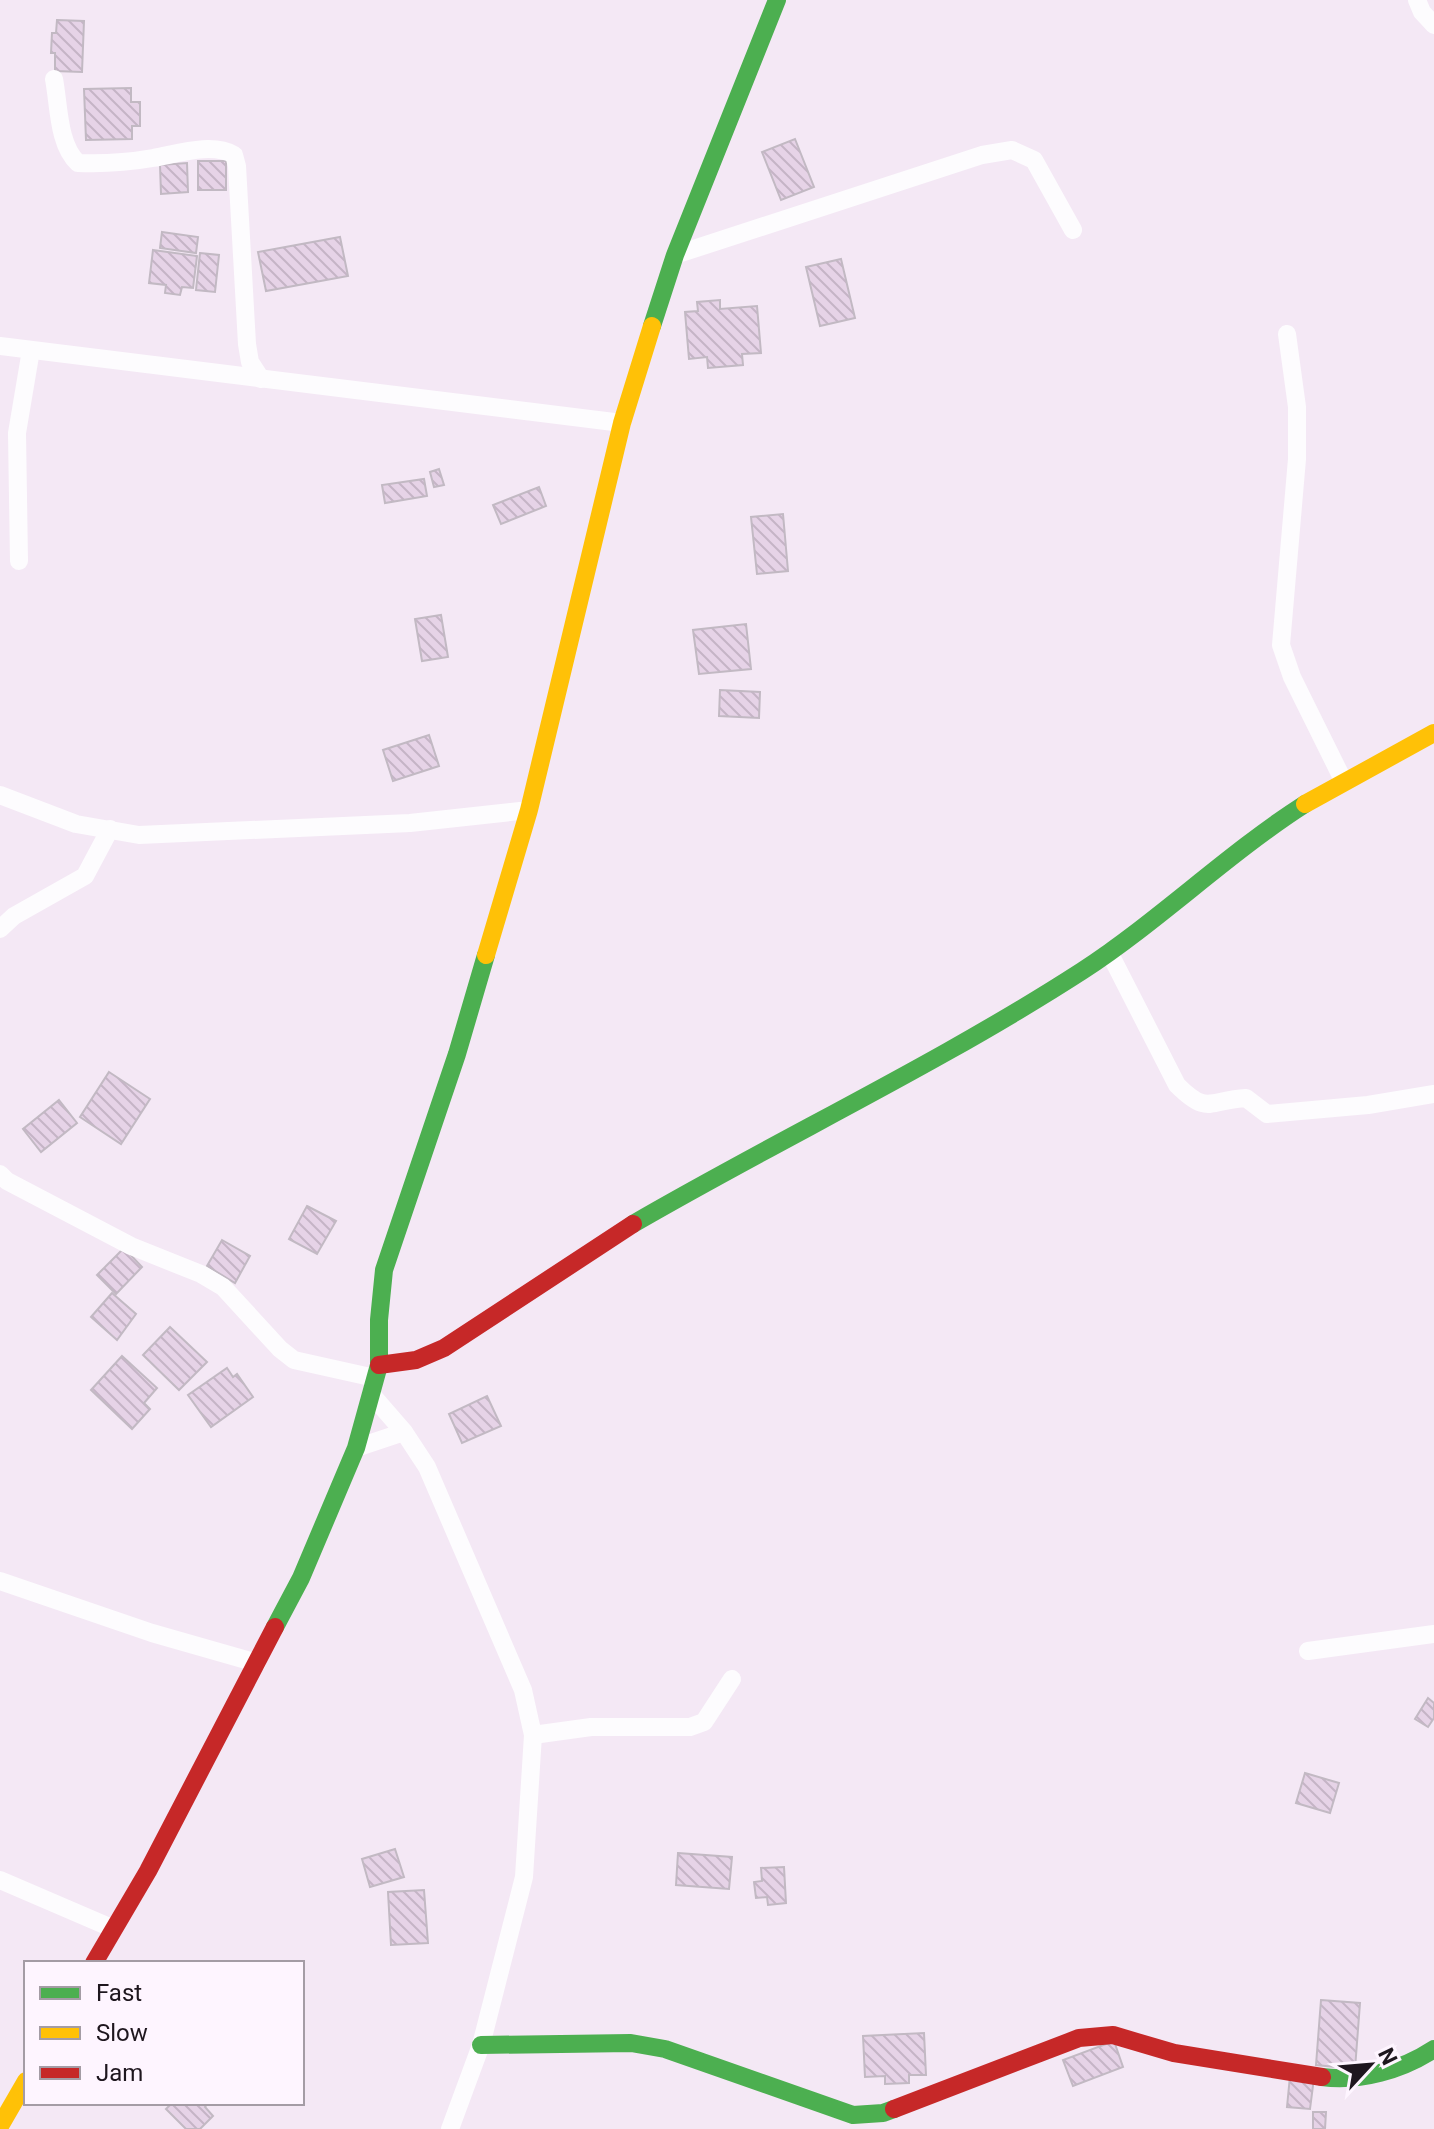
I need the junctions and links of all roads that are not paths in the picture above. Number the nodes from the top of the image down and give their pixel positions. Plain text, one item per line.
1 (777, 0) edge
2 (1417, 0) edge
3 (1434, 25) edge
4 (54, 79) dead end
5 (1073, 230) dead end
6 (675, 255) junction
7 (1287, 334) dead end
8 (0, 346) edge
9 (31, 350) junction
10 (261, 379) junction
11 (622, 423) junction
12 (19, 561) dead end
13 (1434, 733) edge
14 (1343, 780) junction
15 (0, 795) edge
16 (529, 810) junction
17 (110, 829) junction
18 (0, 929) edge
19 (1109, 952) junction
20 (1434, 1094) edge
21 (0, 1174) edge
22 (375, 1379) junction
23 (404, 1432) junction
24 (356, 1448) junction
25 (0, 1581) edge
26 (1434, 1634) edge
27 (1308, 1651) dead end
28 (257, 1663) junction
29 (732, 1679) dead end
30 (533, 1735) junction
31 (0, 1880) edge
32 (114, 1929) junction
33 (95, 1961) edge
34 (481, 2045) junction
35 (1434, 2049) edge
36 (24, 2084) edge
37 (0, 2126) edge
38 (450, 2129) edge

1 - 6 street
2 - 3 street
4 - 10 street
5 - 6 street
6 - 11 street
7 - 14 street
8 - 9 street
9 - 10 street
9 - 12 street
10 - 11 street
11 - 16 street
13 - 14 street
14 - 19 street
15 - 17 street
16 - 17 street
16 - 22 street
17 - 18 street
19 - 20 street
19 - 22 street
21 - 22 street
22 - 23 street
22 - 24 street
23 - 24 street
23 - 30 street
24 - 28 street
25 - 28 street
26 - 27 street
28 - 32 street
29 - 30 street
30 - 34 street
31 - 32 street
32 - 33 street
34 - 35 street
34 - 38 street
36 - 37 street

